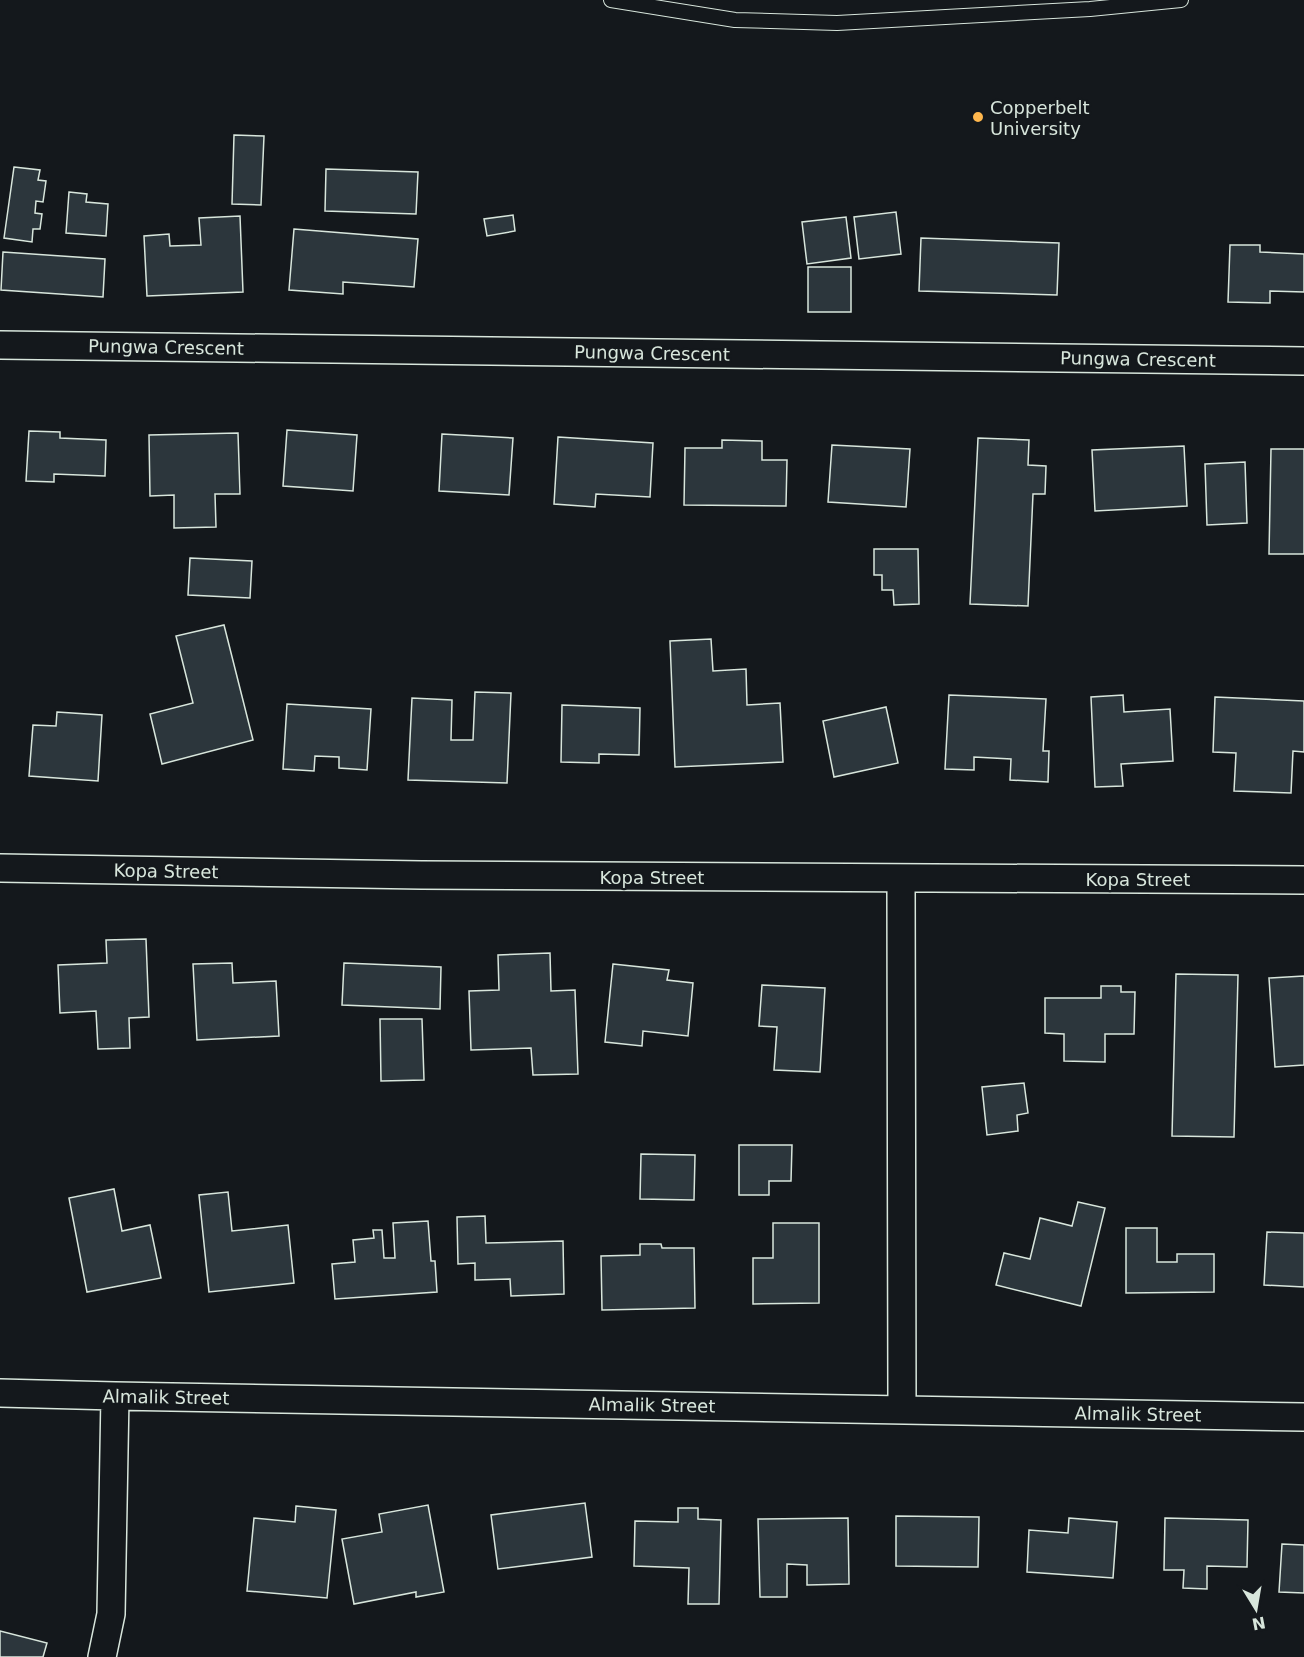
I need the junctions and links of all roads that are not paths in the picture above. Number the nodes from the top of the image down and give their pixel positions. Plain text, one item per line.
1 (611, 0) edge
2 (1181, 0) edge
3 (0, 345) edge
4 (1304, 362) edge
5 (0, 868) edge
6 (901, 878) junction
7 (1304, 880) edge
8 (0, 1393) edge
9 (115, 1396) junction
10 (902, 1409) junction
11 (1304, 1417) edge
12 (102, 1657) edge

1 - 2 lane
3 - 4 street, Pungwa Crescent
5 - 6 street, Kopa Street
6 - 7 street, Kopa Street
6 - 10 street
8 - 9 street, Almalik Street
9 - 10 street, Almalik Street
9 - 12 street
10 - 11 street, Almalik Street

